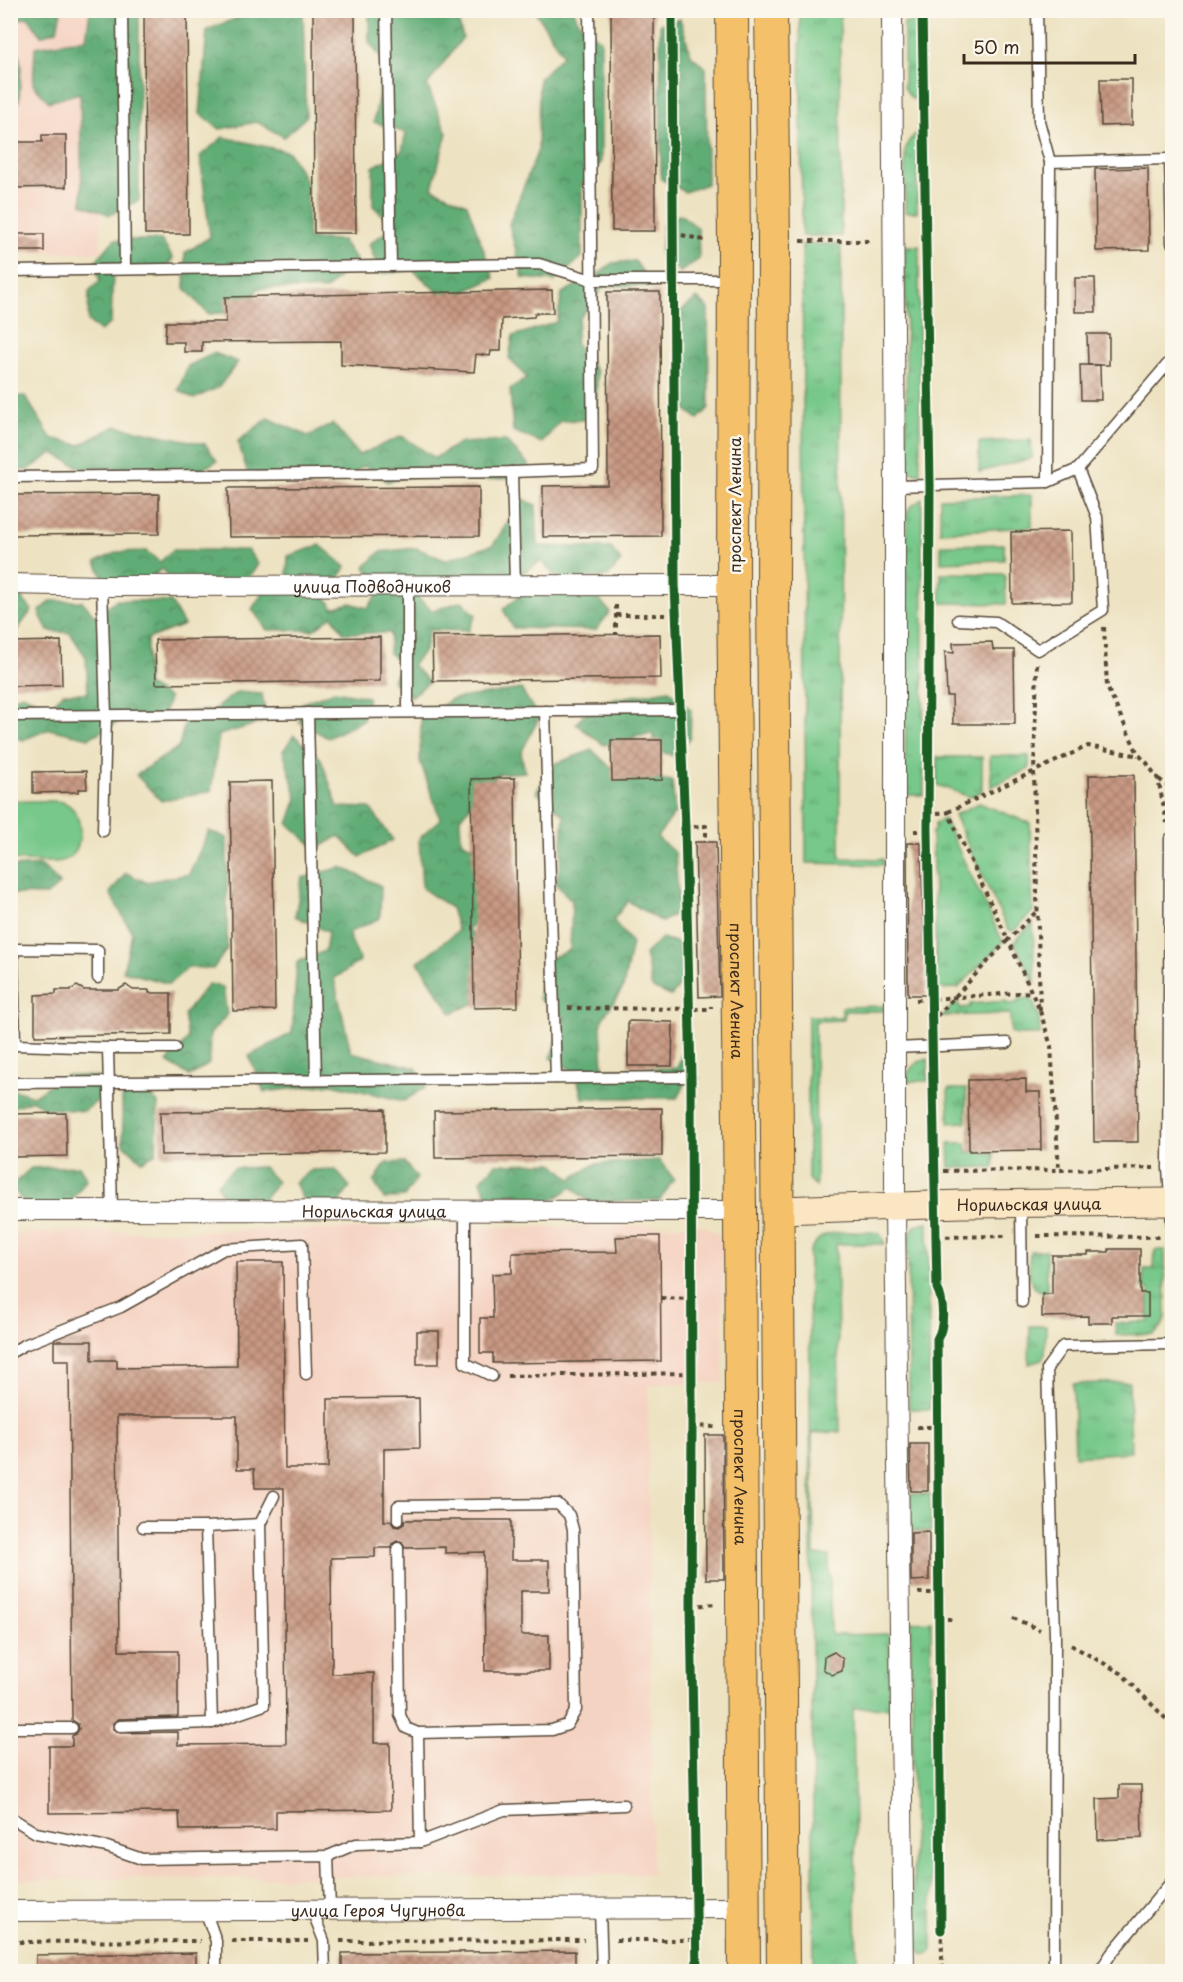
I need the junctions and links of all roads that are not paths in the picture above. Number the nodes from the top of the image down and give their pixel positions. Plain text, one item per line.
1 (122, 10) edge
2 (386, 10) edge
3 (589, 10) edge
4 (732, 10) edge
5 (771, 10) edge
6 (892, 10) edge
7 (1037, 10) edge
8 (1050, 162) junction
9 (1173, 243) edge
10 (391, 266) junction
11 (125, 269) junction
12 (10, 271) edge
13 (592, 280) junction
14 (734, 280) junction
15 (1173, 359) edge
16 (1078, 469) junction
17 (512, 472) junction
18 (10, 477) edge
19 (1048, 482) junction
20 (895, 486) junction
21 (10, 584) edge
22 (408, 585) junction
23 (515, 585) junction
24 (733, 585) junction
25 (102, 586) junction
26 (958, 620) dead end
27 (679, 710) dead end
28 (545, 711) junction
29 (408, 712) junction
30 (308, 713) junction
31 (10, 716) edge
32 (106, 716) junction
33 (103, 831) dead end
34 (1172, 838) edge
35 (98, 978) dead end
36 (1007, 1043) dead end
37 (108, 1048) junction
38 (175, 1048) dead end
39 (896, 1048) junction
40 (691, 1077) dead end
41 (556, 1078) junction
42 (316, 1080) junction
43 (10, 1083) edge
44 (108, 1083) junction
45 (1021, 1203) junction
46 (895, 1208) junction
47 (1172, 1209) edge
48 (10, 1210) edge
49 (112, 1210) junction
50 (465, 1210) junction
51 (779, 1210) junction
52 (740, 1211) junction
53 (1022, 1302) dead end
54 (1173, 1344) edge
55 (10, 1353) edge
56 (306, 1374) dead end
57 (492, 1376) road end
58 (274, 1496) dead end
59 (398, 1520) dead end
60 (260, 1524) junction
61 (143, 1527) dead end
62 (206, 1527) junction
63 (399, 1548) dead end
64 (212, 1723) junction
65 (120, 1726) dead end
66 (10, 1728) edge
67 (72, 1728) dead end
68 (418, 1733) junction
69 (624, 1804) dead end
70 (10, 1817) edge
71 (420, 1842) junction
72 (328, 1856) junction
73 (1173, 1881) edge
74 (743, 1908) junction
75 (600, 1909) junction
76 (205, 1910) junction
77 (321, 1910) junction
78 (10, 1911) edge
79 (216, 1971) edge
80 (325, 1971) edge
81 (602, 1971) edge
82 (744, 1971) edge
83 (783, 1971) edge
84 (904, 1971) edge
85 (1054, 1971) edge
86 (1099, 1971) edge

1 - 11 lane
2 - 10 lane
3 - 13 lane
4 - 14 main road, проспект Ленина
5 - 51 main road
6 - 20 street
7 - 8 lane
8 - 9 lane
8 - 19 lane
10 - 11 lane
10 - 13 lane
11 - 12 lane
13 - 14 lane
13 - 17 lane
14 - 24 main road, проспект Ленина
15 - 16 lane
16 - 19 lane
16 - 26 lane
17 - 18 lane
17 - 23 lane
19 - 20 lane
20 - 39 street
21 - 25 street, улица Подводников
22 - 23 street, улица Подводников
22 - 25 street, улица Подводников
22 - 29 lane
23 - 24 street, улица Подводников
24 - 52 main road, проспект Ленина
25 - 32 lane
27 - 28 lane
28 - 29 lane
28 - 41 lane
29 - 30 lane
30 - 32 lane
30 - 42 lane
31 - 32 lane
32 - 33 lane
34 - 47 lane
35 - 37 lane
36 - 39 lane
37 - 38 lane
37 - 44 lane
39 - 46 street
40 - 41 lane
41 - 42 lane
42 - 44 lane
43 - 44 lane
44 - 49 lane
45 - 46 street, Норильская улица
45 - 47 street, Норильская улица
45 - 53 lane
46 - 51 street, Норильская улица
46 - 84 street
48 - 49 street, Норильская улица
49 - 50 street, Норильская улица
50 - 52 street, Норильская улица
50 - 57 lane
51 - 83 main road
52 - 74 main road, проспект Ленина
54 - 85 lane
55 - 56 lane
58 - 60 lane
59 - 68 lane
60 - 62 lane
60 - 64 lane
61 - 62 lane
62 - 64 lane
63 - 68 lane
64 - 65 lane
66 - 67 lane
68 - 71 lane
69 - 71 lane
70 - 72 lane
71 - 72 lane
72 - 77 lane
73 - 86 lane
74 - 75 street, улица Героя Чугунова
74 - 82 main road, проспект Ленина
75 - 77 street, улица Героя Чугунова
75 - 81 lane
76 - 77 street, улица Героя Чугунова
76 - 78 street, улица Героя Чугунова
76 - 79 lane
77 - 80 lane

